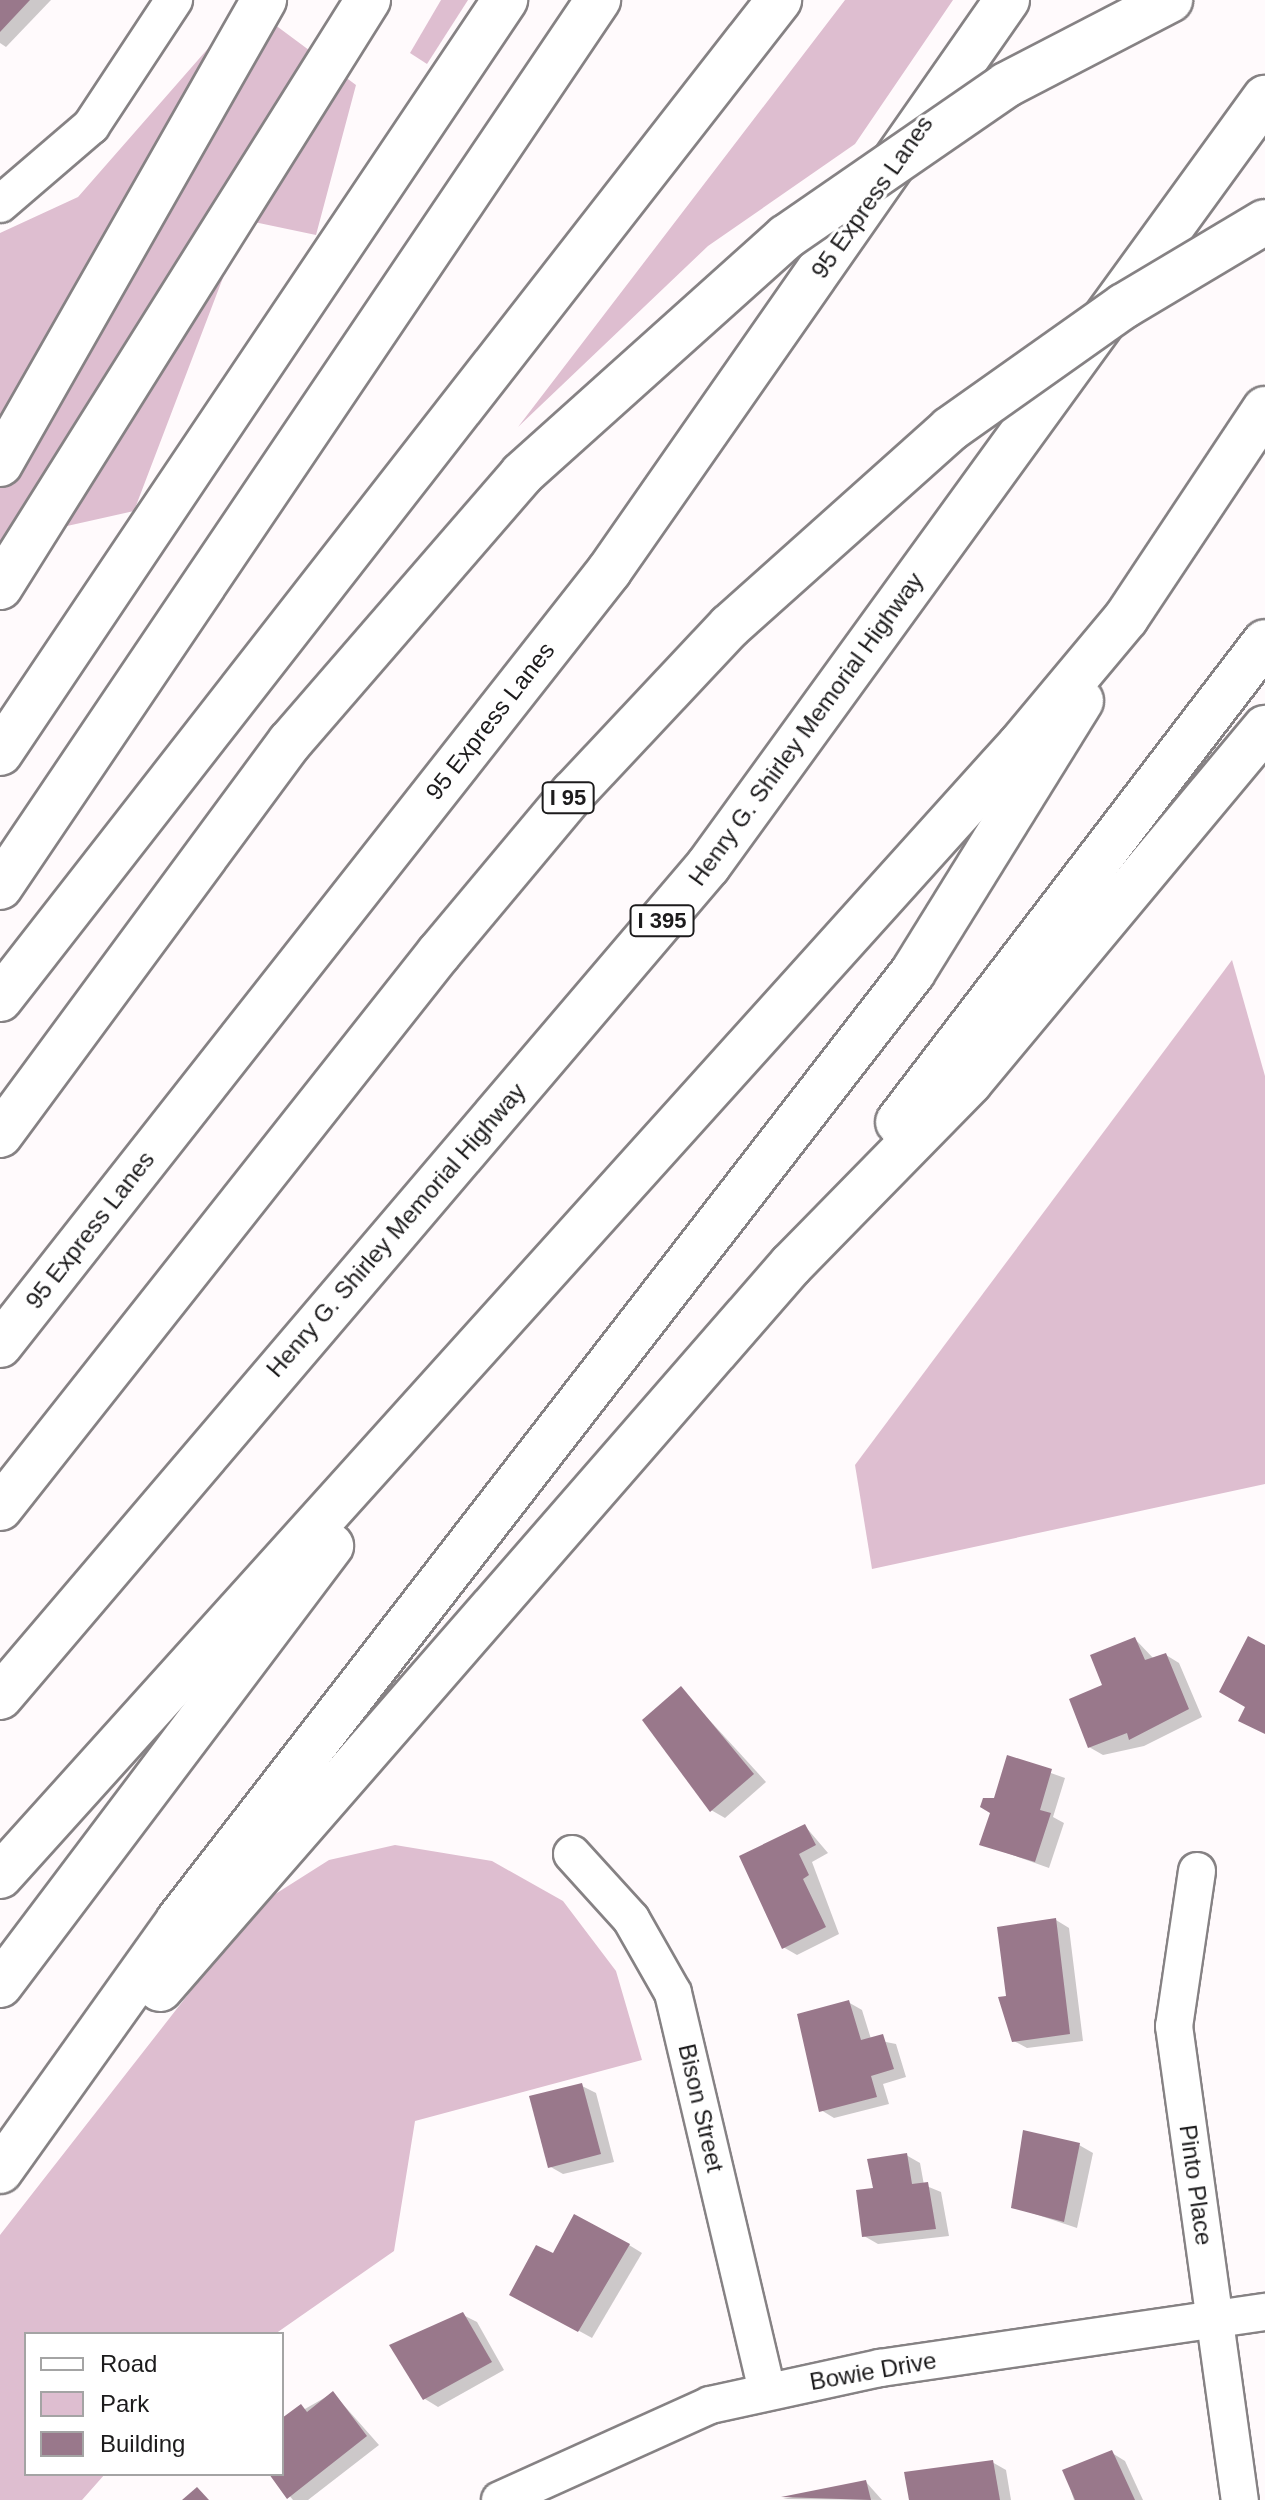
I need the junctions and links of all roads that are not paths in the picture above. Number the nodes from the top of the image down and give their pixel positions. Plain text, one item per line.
1 (174, 0) edge
2 (264, 0) edge
3 (368, 0) edge
4 (505, 0) edge
5 (598, 0) edge
6 (779, 0) edge
7 (1007, 0) edge
8 (1026, 0) edge
9 (1170, 0) edge
10 (956, 79) junction
11 (1265, 98) edge
12 (0, 204) edge
13 (1265, 222) edge
14 (1265, 409) edge
15 (0, 464) edge
16 (0, 587) edge
17 (1126, 618) junction
18 (1265, 642) edge
19 (1265, 728) edge
20 (0, 753) edge
21 (0, 887) edge
22 (0, 999) edge
23 (0, 1135) edge
24 (791, 1265) junction
25 (508, 1316) junction
26 (0, 1345) edge
27 (0, 1508) edge
28 (0, 1697) edge
29 (572, 1854) dead end
30 (1197, 1871) dead end
31 (0, 1876) edge
32 (0, 1985) edge
33 (6, 2163) edge
34 (1265, 2312) edge
35 (1214, 2319) junction
36 (767, 2391) junction
37 (500, 2500) edge
38 (1240, 2500) edge

1 - 12 street
2 - 15 highway
3 - 16 highway
4 - 20 highway
5 - 21 highway
6 - 22 highway
7 - 10 highway
8 - 10 highway
9 - 23 highway, bridge
10 - 26 highway, 95 Express Lanes
11 - 28 highway, Henry G. Shirley Memorial Highway / I 395
13 - 27 highway, I 95, bridge
14 - 17 highway
17 - 25 highway
17 - 33 highway
18 - 24 highway
19 - 24 highway
24 - 33 highway
25 - 31 highway
25 - 32 highway
29 - 36 street, Bison Street
30 - 35 street, Pinto Place
34 - 35 street, Bowie Drive
35 - 36 street, Bowie Drive
35 - 38 street, Pinto Place
36 - 37 street, Bowie Drive

